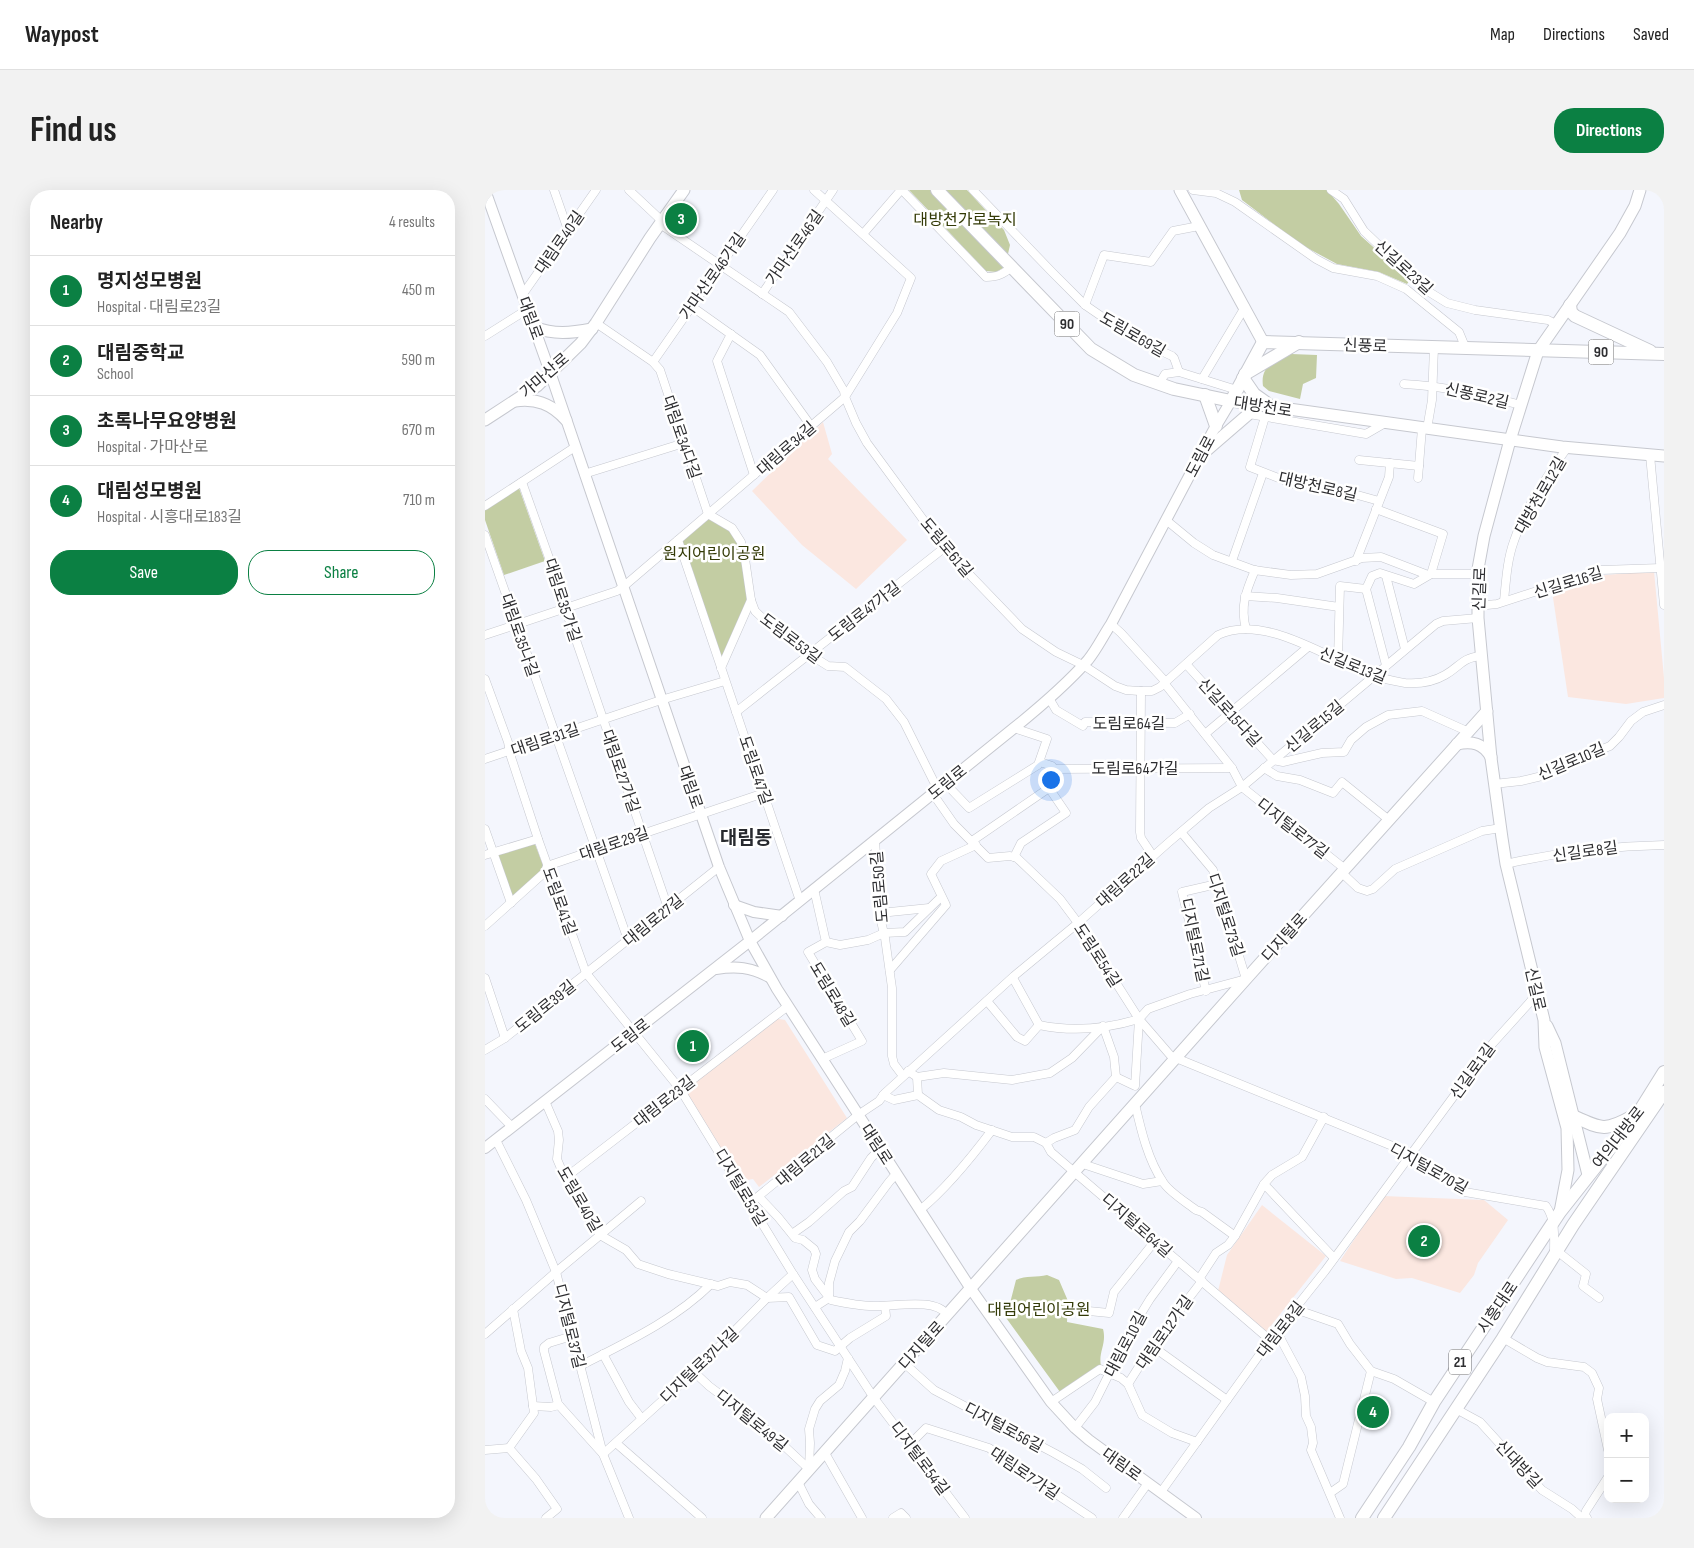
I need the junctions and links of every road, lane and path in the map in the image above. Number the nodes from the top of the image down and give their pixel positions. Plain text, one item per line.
1 (485, 190) edge
2 (554, 190) edge
3 (596, 190) edge
4 (629, 190) edge
5 (683, 190) edge
6 (773, 190) edge
7 (814, 190) edge
8 (833, 190) edge
9 (901, 190) edge
10 (937, 190) edge
11 (974, 190) edge
12 (1180, 190) edge
13 (1193, 190) edge
14 (1331, 190) edge
15 (1640, 190) edge
16 (826, 201) junction
17 (489, 210) edge
18 (661, 222) junction
19 (1199, 226) junction
20 (568, 230) junction
21 (863, 234) junction
22 (719, 265) junction
23 (1012, 267) junction
24 (911, 278) joint
25 (523, 294) junction
26 (762, 294) junction
27 (1085, 304) junction
28 (1570, 305) junction
29 (691, 306) junction
30 (1245, 307) junction
31 (528, 308) junction
32 (1556, 324) junction
33 (594, 326) junction
34 (534, 327) junction
35 (731, 334) junction
36 (485, 336) edge
37 (1263, 342) junction
38 (1299, 342) junction
39 (1434, 348) junction
40 (1466, 348) junction
41 (1538, 351) junction
42 (1659, 354) edge
43 (653, 362) junction
44 (550, 372) junction
45 (1179, 372) junction
46 (1244, 376) junction
47 (1202, 379) junction
48 (1159, 384) junction
49 (1404, 384) dead end
50 (1432, 386) junction
51 (1234, 396) junction
52 (845, 397) junction
53 (514, 401) junction
54 (1203, 401) junction
55 (1521, 405) junction
56 (1265, 410) junction
57 (485, 420) edge
58 (566, 420) junction
59 (811, 426) junction
60 (1425, 428) junction
61 (1215, 429) junction
62 (1510, 440) junction
63 (684, 443) junction
64 (575, 447) junction
65 (1567, 448) junction
66 (1650, 455) junction
67 (1200, 456) junction
68 (1664, 456) edge
69 (1359, 460) dead end
70 (1390, 463) junction
71 (1419, 466) junction
72 (1263, 473) junction
73 (585, 474) junction
74 (754, 474) junction
75 (1418, 478) dead end
76 (522, 482) junction
77 (1379, 501) junction
78 (485, 506) edge
79 (1376, 509) junction
80 (709, 514) junction
81 (1166, 520) junction
82 (485, 534) edge
83 (678, 540) junction
84 (944, 548) junction
85 (1373, 558) junction
86 (1356, 561) junction
87 (1232, 562) junction
88 (1661, 568) junction
89 (1255, 570) junction
90 (1377, 574) junction
91 (1431, 574) junction
92 (1478, 574) junction
93 (1386, 576) junction
94 (623, 587) junction
95 (1366, 588) junction
96 (1245, 596) junction
97 (751, 600) junction
98 (1504, 601) junction
99 (1664, 605) edge
100 (1339, 607) junction
101 (565, 608) junction
102 (1477, 612) junction
103 (517, 624) junction
104 (1111, 624) junction
105 (1246, 629) junction
106 (485, 635) edge
107 (1308, 647) junction
108 (1405, 649) junction
109 (809, 654) junction
110 (1481, 656) junction
111 (1338, 660) junction
112 (1186, 664) junction
113 (1083, 665) junction
114 (1386, 666) junction
115 (721, 668) junction
116 (1373, 676) junction
117 (485, 679) edge
118 (725, 681) junction
119 (1165, 684) junction
120 (1141, 691) junction
121 (1049, 698) junction
122 (661, 700) junction
123 (1664, 705) edge
124 (736, 712) junction
125 (1487, 712) junction
126 (1230, 713) junction
127 (1190, 714) junction
128 (602, 720) junction
129 (1140, 723) junction
130 (1014, 728) junction
131 (1469, 732) junction
132 (1205, 734) junction
133 (555, 735) junction
134 (1457, 744) junction
135 (510, 754) junction
136 (1491, 758) junction
137 (485, 759) edge
138 (1273, 760) junction
139 (1039, 762) junction
140 (1140, 768) junction
141 (1232, 768) junction
142 (1265, 768) junction
143 (1494, 784) junction
144 (1241, 787) junction
145 (939, 789) junction
146 (764, 793) junction
147 (701, 814) junction
148 (1389, 820) junction
149 (1501, 828) junction
150 (485, 829) edge
151 (1181, 832) junction
152 (642, 834) junction
153 (538, 839) junction
154 (875, 840) junction
155 (974, 843) junction
156 (1664, 845) edge
157 (595, 849) junction
158 (493, 853) junction
159 (485, 855) edge
160 (1153, 856) junction
161 (1014, 857) junction
162 (1506, 864) junction
163 (547, 866) junction
164 (719, 867) junction
165 (1343, 871) junction
166 (1217, 884) junction
167 (814, 889) junction
168 (941, 896) junction
169 (800, 901) junction
170 (511, 902) junction
171 (735, 905) junction
172 (668, 908) junction
173 (929, 908) junction
174 (880, 913) junction
175 (782, 916) junction
176 (1078, 923) junction
177 (485, 926) edge
178 (884, 933) junction
179 (628, 940) junction
180 (750, 941) junction
181 (825, 942) junction
182 (840, 945) joint
183 (715, 969) junction
184 (890, 970) junction
185 (586, 974) junction
186 (485, 978) edge
187 (770, 978) junction
188 (1013, 978) junction
189 (1246, 979) junction
190 (1206, 991) junction
191 (1537, 992) junction
192 (987, 1001) junction
193 (787, 1006) junction
194 (1139, 1019) junction
195 (1544, 1020) junction
196 (1039, 1025) junction
197 (1103, 1026) junction
198 (633, 1033) junction
199 (505, 1038) junction
200 (485, 1050) edge
201 (822, 1059) junction
202 (1176, 1059) junction
203 (1664, 1072) edge
204 (906, 1074) junction
205 (917, 1077) junction
206 (1116, 1077) junction
207 (1135, 1086) junction
208 (680, 1089) junction
209 (1664, 1092) edge
210 (883, 1095) junction
211 (918, 1095) junction
212 (485, 1099) edge
213 (545, 1101) junction
214 (1138, 1101) junction
215 (1639, 1112) junction
216 (859, 1115) junction
217 (1573, 1116) junction
218 (1324, 1117) junction
219 (512, 1128) junction
220 (992, 1130) junction
221 (496, 1140) junction
222 (1046, 1143) junction
223 (485, 1148) edge
224 (880, 1149) junction
225 (1412, 1154) junction
226 (1079, 1168) junction
227 (897, 1174) junction
228 (1588, 1175) junction
229 (565, 1178) junction
230 (1162, 1181) junction
231 (1264, 1184) junction
232 (1594, 1195) junction
233 (759, 1197) junction
234 (641, 1201) dead end
235 (750, 1203) junction
236 (920, 1210) junction
237 (1556, 1217) junction
238 (792, 1234) junction
239 (600, 1235) junction
240 (1235, 1236) junction
241 (1155, 1241) junction
242 (1556, 1253) junction
243 (1334, 1258) junction
244 (1178, 1261) junction
245 (556, 1272) junction
246 (793, 1274) junction
247 (1200, 1280) junction
248 (711, 1284) junction
249 (971, 1289) junction
250 (767, 1298) junction
251 (829, 1298) junction
252 (1599, 1298) dead end
253 (885, 1306) junction
254 (815, 1307) junction
255 (513, 1309) junction
256 (1068, 1309) dead end
257 (1295, 1309) junction
258 (947, 1315) junction
259 (1277, 1332) junction
260 (485, 1334) edge
261 (573, 1336) junction
262 (1503, 1338) junction
263 (1270, 1340) junction
264 (1152, 1346) junction
265 (841, 1347) junction
266 (603, 1354) junction
267 (848, 1358) junction
268 (905, 1363) junction
269 (580, 1366) junction
270 (1371, 1371) junction
271 (695, 1372) junction
272 (1110, 1372) junction
273 (1128, 1384) junction
274 (874, 1398) junction
275 (1227, 1400) junction
276 (1051, 1402) junction
277 (1433, 1402) junction
278 (559, 1405) junction
279 (533, 1406) junction
280 (1456, 1409) junction
281 (642, 1419) junction
282 (1075, 1428) junction
283 (1604, 1431) edge
284 (1197, 1442) junction
285 (616, 1443) junction
286 (910, 1444) junction
287 (509, 1448) junction
288 (485, 1450) edge
289 (825, 1453) junction
290 (603, 1454) junction
291 (809, 1469) junction
292 (798, 1482) junction
293 (1149, 1483) junction
294 (1604, 1483) edge
295 (1106, 1488) dead end
296 (1161, 1492) junction
297 (1330, 1493) junction
298 (547, 1518) edge
299 (629, 1518) edge
300 (702, 1518) edge
301 (766, 1518) edge
302 (821, 1518) edge
303 (861, 1518) edge
304 (893, 1518) edge
305 (906, 1518) edge
306 (965, 1518) edge
307 (1092, 1518) edge
308 (1123, 1518) edge
309 (1196, 1518) edge
310 (1340, 1518) edge
311 (1362, 1518) edge
312 (1384, 1518) edge
313 (1582, 1518) edge
314 (1587, 1518) edge

1 - 17 street, 대림로
2 - 20 street
3 - 20 street, 대림로40길
4 - 18 street
5 - 18 main road, 가마산로
6 - 22 street, 가마산로46가길
7 - 16 street, 가마산로46길
8 - 16 street, 가마산로46길
9 - 21 street
9 - 23 street
10 - 23 main road, 대방천로 / 90
11 - 27 street, 도림로69길
12 - 19 main road
13 - 40 street
14 - 32 street, 신길로23길
15 - 28 main road, 신길로
16 - 21 street, 가마산로46길
16 - 26 street, 가마산로46길
17 - 25 street, 대림로
18 - 22 street
18 - 33 main road, 가마산로
19 - 27 street
19 - 30 main road
20 - 25 street, 대림로40길
21 - 24 street, 가마산로46길
22 - 26 street, 도림로61길
22 - 29 street, 가마산로46가길
23 - 48 main road, 대방천로 / 90
24 - 52 street, 대림로34길
25 - 31 street, 대림로
26 - 52 street, 도림로61길
27 - 45 street, 도림로69길
28 - 32 main road, 신길로
28 - 42 main road
29 - 35 street
29 - 43 street, 가마산로46가길
30 - 37 main road
30 - 47 street
31 - 34 street, 대림로
31 - 36 street
32 - 41 main road, 신길로
33 - 34 main road
33 - 43 street
33 - 44 main road, 가마산로
34 - 44 street, 대림로
35 - 59 street
35 - 74 street
37 - 38 main road, 신풍로 / 90
37 - 46 main road, 도림로
38 - 39 main road, 신풍로 / 90
38 - 46 main road
39 - 40 main road, 신풍로 / 90
39 - 50 street, 신풍로2길
40 - 41 main road, 신풍로 / 90
41 - 42 main road, 신풍로 / 90
41 - 55 main road, 신길로
43 - 63 street, 대림로34다길
44 - 53 main road, 가마산로
44 - 58 street, 대림로
45 - 47 street, 도림로69길
45 - 48 street
46 - 51 main road, 도림로
46 - 56 main road
47 - 51 street, 도림로69길
48 - 54 main road, 대방천로 / 90
49 - 50 street, 신풍로2길
50 - 55 street, 신풍로2길
50 - 60 street, 신풍로2길
51 - 54 main road, 대방천로 / 90
51 - 56 main road, 대방천로
51 - 61 street, 도림로
52 - 59 street, 대림로34길
52 - 84 street, 도림로61길
53 - 57 main road, 가마산로
53 - 58 main road
54 - 61 main road
55 - 62 main road, 신길로
56 - 60 main road, 대방천로
56 - 67 main road
56 - 72 street, 대방천로8길
58 - 64 street, 대림로
59 - 74 street, 대림로34길
60 - 62 main road, 대방천로
60 - 71 street, 신풍로2길
61 - 67 street, 도림로
62 - 65 main road, 대방천로
62 - 92 main road, 신길로
63 - 73 street
63 - 80 street, 대림로34다길
64 - 73 street, 대림로
64 - 76 street
65 - 66 main road, 대방천로
65 - 98 street, 대방천로12길
66 - 68 main road, 대방천로
66 - 88 street
67 - 81 street, 도림로
69 - 70 street
70 - 71 street
70 - 77 street
71 - 75 street, 신풍로2길
72 - 77 street, 대방천로8길
72 - 87 street
73 - 94 street, 대림로
74 - 80 street, 대림로34길
76 - 78 street
76 - 101 street, 대림로35가길
77 - 79 street
79 - 86 street
79 - 91 street
80 - 83 street, 대림로34길
80 - 97 street, 도림로53길
81 - 87 street
81 - 104 street, 도림로
82 - 103 street, 대림로35나길
83 - 94 street, 대림로34길
83 - 115 street, 도림로47길
84 - 109 street, 도림로47가길
84 - 113 street, 도림로61길
85 - 86 street
85 - 90 street
85 - 91 street
86 - 89 street
87 - 89 street
88 - 98 street, 신길로16길
88 - 99 street
89 - 96 street
90 - 93 street
90 - 95 street
91 - 92 street
91 - 93 street
92 - 102 main road, 신길로
93 - 108 street
94 - 101 street, 대림로34길
94 - 122 street, 대림로
95 - 100 street
95 - 114 street
96 - 100 street
96 - 105 street
97 - 109 street, 도림로53길
97 - 115 street
98 - 102 street, 신길로16길
100 - 111 street
101 - 103 street, 대림로34길
101 - 128 street, 대림로35가길
102 - 108 street, 신길로15길
102 - 110 main road, 신길로
103 - 106 street, 대림로34길
103 - 133 street, 대림로35나길
104 - 113 street, 도림로
104 - 119 street, 도림로64길
105 - 107 street, 신길로13길
105 - 112 street, 신길로13길
107 - 111 street, 신길로13길
107 - 126 street, 신길로13길
108 - 114 street, 신길로15길
109 - 124 street, 도림로47가길
109 - 145 street, 도림로53길
110 - 116 street, 신길로13길
110 - 125 main road, 신길로
111 - 116 street, 신길로13길
112 - 119 street, 신길로13길
112 - 126 street, 신길로15다길
113 - 120 street, 도림로61길
113 - 121 street, 도림로
114 - 116 street, 신길로15길
115 - 118 street, 도림로47길
116 - 138 street, 신길로15길
117 - 135 street, 도림로41길
118 - 122 street
118 - 124 street, 도림로47길
119 - 120 street
119 - 127 street, 도림로64길
120 - 129 street
121 - 129 street, 도림로64길
121 - 130 street, 도림로
122 - 128 street, 대림로31길
122 - 147 street, 대림로
123 - 143 street, 신길로10길
124 - 146 street, 도림로47길
125 - 131 main road, 디지털로
125 - 136 main road, 신길로
126 - 132 street, 신길로13길
126 - 138 street, 신길로15다길
127 - 129 street, 도림로64길
127 - 132 street, 도림로64길
128 - 133 street, 대림로31길
128 - 152 street, 대림로27가길
129 - 140 street
130 - 139 street
130 - 145 street, 도림로
131 - 134 main road, 디지털로
131 - 138 street
132 - 141 street, 도림로64길
133 - 135 street, 대림로31길
133 - 157 street, 대림로35나길
134 - 136 main road
134 - 148 main road, 디지털로
135 - 137 street, 대림로31길
135 - 153 street, 도림로41길
136 - 143 main road, 신길로
138 - 142 street, 신길로15길
139 - 140 street, 도림로64가길
139 - 145 street
140 - 141 street, 도림로64가길
140 - 160 street
141 - 144 street, 도림로64길
142 - 144 street, 신길로15길
142 - 148 street
143 - 149 main road, 신길로
144 - 151 street, 대림로22길
144 - 165 street, 디지털로77길
145 - 154 street, 도림로
145 - 155 street
146 - 147 street, 대림로29길
146 - 169 street, 도림로47길
147 - 152 street, 대림로29길
147 - 164 street, 대림로
148 - 165 main road, 디지털로
149 - 162 main road, 신길로
149 - 165 street, 디지털로77길
150 - 158 street
151 - 160 street, 대림로22길
151 - 166 street, 디지털로73길
152 - 157 street, 대림로29길
152 - 172 street, 대림로27가길
153 - 158 street
153 - 163 street, 도림로41길
154 - 167 street, 도림로
154 - 174 street, 도림로50길
155 - 161 street
155 - 161 street
155 - 168 street
156 - 162 street, 신길로8길
157 - 163 street, 대림로29길
157 - 179 street, 대림로35나길
158 - 159 street
158 - 170 street
160 - 176 street, 대림로22길
161 - 176 street, 도림로54길
162 - 191 main road, 신길로
163 - 170 street, 대림로29길
163 - 185 street, 도림로41길
164 - 171 street, 대림로
164 - 172 street, 대림로27길
165 - 189 main road, 디지털로
166 - 189 street, 디지털로73길
166 - 190 street, 디지털로71길
167 - 169 street, 도림로
167 - 181 street, 도림로48길
168 - 173 street, 도림로50길
168 - 184 street
169 - 175 street, 도림로
170 - 177 street, 대림로29길
171 - 175 street
171 - 180 street, 대림로
172 - 179 street, 대림로27길
173 - 174 street
173 - 178 street, 도림로50길
174 - 178 street, 도림로50길
175 - 180 street, 도림로
176 - 188 street, 대림로22길
176 - 194 street, 도림로54길
178 - 182 street, 도림로50길
178 - 184 street, 도림로50길
179 - 185 street, 대림로27길
180 - 183 street, 도림로
180 - 187 street, 대림로
181 - 182 street, 도림로48길
181 - 201 street, 도림로48길
183 - 187 street
183 - 198 street, 도림로
184 - 204 street, 도림로50길
185 - 198 street, 도림로41길
185 - 199 street, 도림로39길
186 - 199 street, 도림로39길
187 - 193 street, 대림로
188 - 192 street, 대림로22길
188 - 196 street
189 - 190 street, 디지털로71길
189 - 202 main road, 디지털로
190 - 194 street, 디지털로71길
191 - 195 main road, 신길로
191 - 225 street, 신길로1길
192 - 196 street
192 - 204 street, 대림로22길
193 - 201 street, 대림로
193 - 208 street, 대림로23길
194 - 197 street
194 - 202 street, 도림로54길
194 - 207 street
195 - 217 main road, 신길로
195 - 237 main road, 신길로
196 - 197 street
197 - 205 street
197 - 206 street
198 - 208 street, 디지털로53길
198 - 213 street, 도림로
199 - 200 street, 도림로39길
201 - 216 street, 대림로
202 - 214 main road, 디지털로
202 - 218 street, 디지털로70길
203 - 215 main road, 여의대방로
204 - 205 street
204 - 210 street, 대림로22길
205 - 211 street
206 - 207 street
206 - 222 street
207 - 214 street
208 - 229 street, 대림로23길
208 - 235 street, 디지털로53길
209 - 232 main road, 여의대방로
210 - 211 street
210 - 216 street, 대림로22길
211 - 220 street
212 - 219 street
213 - 219 street, 도림로
213 - 229 street, 도림로40길
214 - 226 main road, 디지털로
214 - 230 street
215 - 217 main road
215 - 228 main road, 여의대방로
216 - 224 street, 대림로
216 - 233 street, 대림로21길
217 - 228 main road, 신길로
218 - 225 street, 디지털로70길
218 - 231 street
219 - 221 street, 도림로
220 - 222 street
220 - 236 street
221 - 223 street, 도림로
221 - 245 street, 디지털로37길
222 - 226 street
224 - 227 street, 대림로
224 - 238 street
225 - 237 street, 디지털로70길
225 - 243 street, 대림로8길
226 - 230 street
226 - 241 street, 디지털로64길
226 - 249 main road, 디지털로
227 - 236 street, 대림로
227 - 251 street
228 - 232 street, 신길로
228 - 237 main road, 시흥대로 / 21
229 - 239 street, 도림로40길
230 - 240 street
231 - 240 street
231 - 243 street
232 - 242 main road, 시흥대로
233 - 235 street, 대림로21길
233 - 238 street
234 - 239 street
235 - 246 street, 디지털로53길
236 - 249 street, 대림로
237 - 242 street
237 - 277 main road, 시흥대로 / 21
238 - 251 street
239 - 245 street
239 - 248 street, 도림로40길
240 - 247 street
241 - 244 street, 디지털로64길
241 - 256 street
242 - 252 street
242 - 262 main road, 시흥대로
243 - 257 street, 대림로8길
244 - 247 street, 디지털로64길
244 - 272 street, 대림로10길
245 - 255 street
245 - 261 street, 디지털로37길
246 - 250 street, 디지털로37나길
246 - 254 street, 디지털로53길
247 - 263 street, 디지털로64길
247 - 264 street, 대림로12가길
248 - 250 street, 도림로40길
248 - 266 street
249 - 258 main road, 디지털로
249 - 276 street, 대림로
250 - 265 street
250 - 271 street, 디지털로37나길
251 - 253 street
251 - 254 street
253 - 258 street
253 - 265 street
254 - 265 street, 디지털로53길
255 - 260 street
255 - 279 street
257 - 259 street, 대림로8길
257 - 270 street
258 - 268 main road, 디지털로
259 - 263 street, 대림로8길
259 - 297 street
261 - 269 street, 디지털로37길
261 - 278 street
262 - 280 main road, 시흥대로
262 - 283 street
263 - 275 street, 대림로8길
264 - 273 street, 대림로12가길
264 - 275 street
265 - 267 street, 디지털로53길
266 - 269 street
266 - 281 street
267 - 274 street, 디지털로53길
267 - 291 street
268 - 274 main road, 디지털로
268 - 295 street, 디지털로56길
269 - 290 street, 디지털로37길
270 - 277 street
270 - 297 street
271 - 281 street, 디지털로37나길
271 - 291 street, 디지털로49길
272 - 273 street
272 - 276 street
272 - 282 street, 대림로10길
273 - 284 street
274 - 286 street, 디지털로54길
274 - 289 main road, 디지털로
275 - 284 street, 대림로8길
276 - 282 street, 대림로
277 - 311 main road, 시흥대로 / 21
278 - 279 street
278 - 290 street
279 - 287 street
280 - 312 main road, 시흥대로
280 - 313 street, 신대방길
281 - 285 street, 디지털로37나길
282 - 293 street, 대림로
284 - 296 street, 대림로8길
285 - 290 street, 디지털로37나길
285 - 300 street
286 - 306 street, 디지털로54길
286 - 307 street, 대림로7가길
287 - 288 street
287 - 298 street
289 - 291 main road, 디지털로
289 - 303 street
290 - 299 street, 디지털로37길
291 - 292 main road, 디지털로
292 - 301 main road, 디지털로
292 - 302 street
293 - 296 street, 대림로
293 - 308 street
294 - 314 street
296 - 309 street, 대림로
297 - 310 street
304 - 305 street

